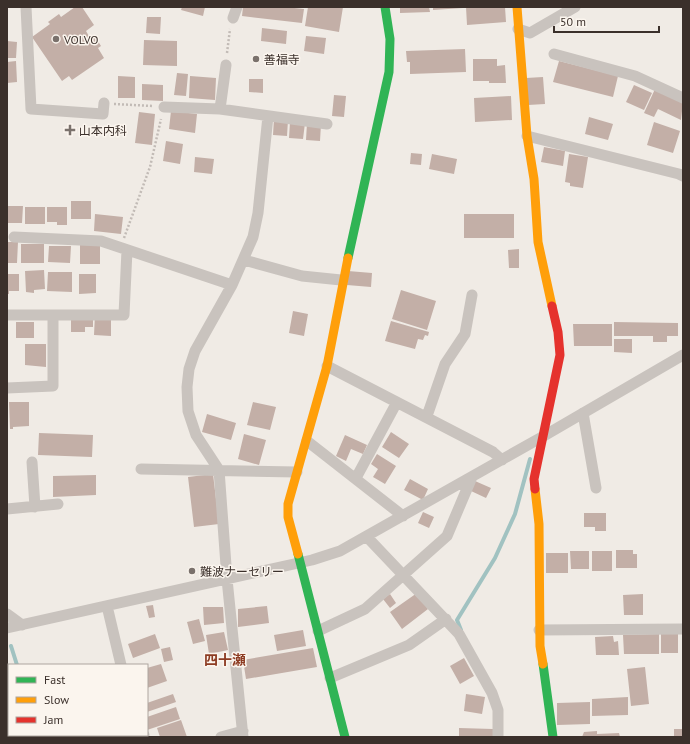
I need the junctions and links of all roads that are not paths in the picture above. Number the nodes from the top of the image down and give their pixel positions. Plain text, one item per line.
1 (26, 7) edge
2 (237, 7) edge
3 (386, 7) edge
4 (517, 7) edge
5 (575, 7) edge
6 (233, 18) road end
7 (518, 29) junction
8 (554, 54) dead end
9 (226, 65) road end
10 (683, 98) edge
11 (104, 103) road end
12 (164, 107) road end
13 (220, 110) junction
14 (268, 116) junction
15 (327, 124) dead end
16 (527, 136) junction
17 (683, 176) edge
18 (14, 237) dead end
19 (123, 249) junction
20 (244, 260) junction
21 (340, 280) junction
22 (232, 285) junction
23 (472, 295) dead end
24 (7, 315) edge
25 (53, 315) junction
26 (683, 355) edge
27 (327, 366) junction
28 (7, 388) edge
29 (397, 402) junction
30 (584, 413) junction
31 (426, 416) junction
32 (542, 437) junction
33 (307, 441) junction
34 (502, 460) junction
35 (32, 462) dead end
36 (140, 469) dead end
37 (219, 470) junction
38 (293, 472) junction
39 (472, 477) junction
40 (356, 478) junction
41 (596, 488) dead end
42 (58, 504) dead end
43 (35, 507) junction
44 (7, 509) edge
45 (403, 516) junction
46 (367, 537) junction
47 (299, 562) junction
48 (405, 575) junction
49 (227, 579) junction
50 (107, 606) junction
51 (7, 614) edge
52 (446, 619) junction
53 (22, 625) junction
54 (7, 628) edge
55 (683, 629) edge
56 (539, 630) junction
57 (318, 631) junction
58 (121, 664) edge
59 (330, 678) junction
60 (243, 734) edge
61 (221, 737) edge
62 (345, 737) edge
63 (498, 737) edge
64 (553, 737) edge

1 - 11 street
2 - 6 street
3 - 21 street
4 - 7 street
5 - 7 street
7 - 16 street
8 - 10 street
9 - 13 street
12 - 13 street
13 - 14 street
14 - 15 street
14 - 20 street
16 - 17 street
16 - 32 street
18 - 19 street
19 - 22 street
19 - 25 street
20 - 21 street
20 - 22 street
21 - 27 street
22 - 37 street
23 - 31 street
24 - 25 street
25 - 28 street
26 - 30 street
27 - 29 street
27 - 33 street
29 - 31 street
29 - 40 street
30 - 32 street
30 - 41 street
31 - 34 street
32 - 34 street
32 - 56 street
33 - 38 street
33 - 40 street
34 - 39 street
35 - 43 street
36 - 37 street
37 - 38 street
37 - 49 street
38 - 47 street
39 - 45 street
39 - 48 street
40 - 45 street
42 - 43 street
43 - 44 street
45 - 46 street
46 - 47 street
46 - 48 street
47 - 49 street
47 - 57 street
48 - 52 street
48 - 57 street
49 - 50 street
49 - 60 street
50 - 53 street
50 - 58 street
51 - 53 street
52 - 59 street
52 - 63 street
53 - 54 street
55 - 56 street
56 - 64 street
57 - 59 street
59 - 62 street
60 - 61 street

